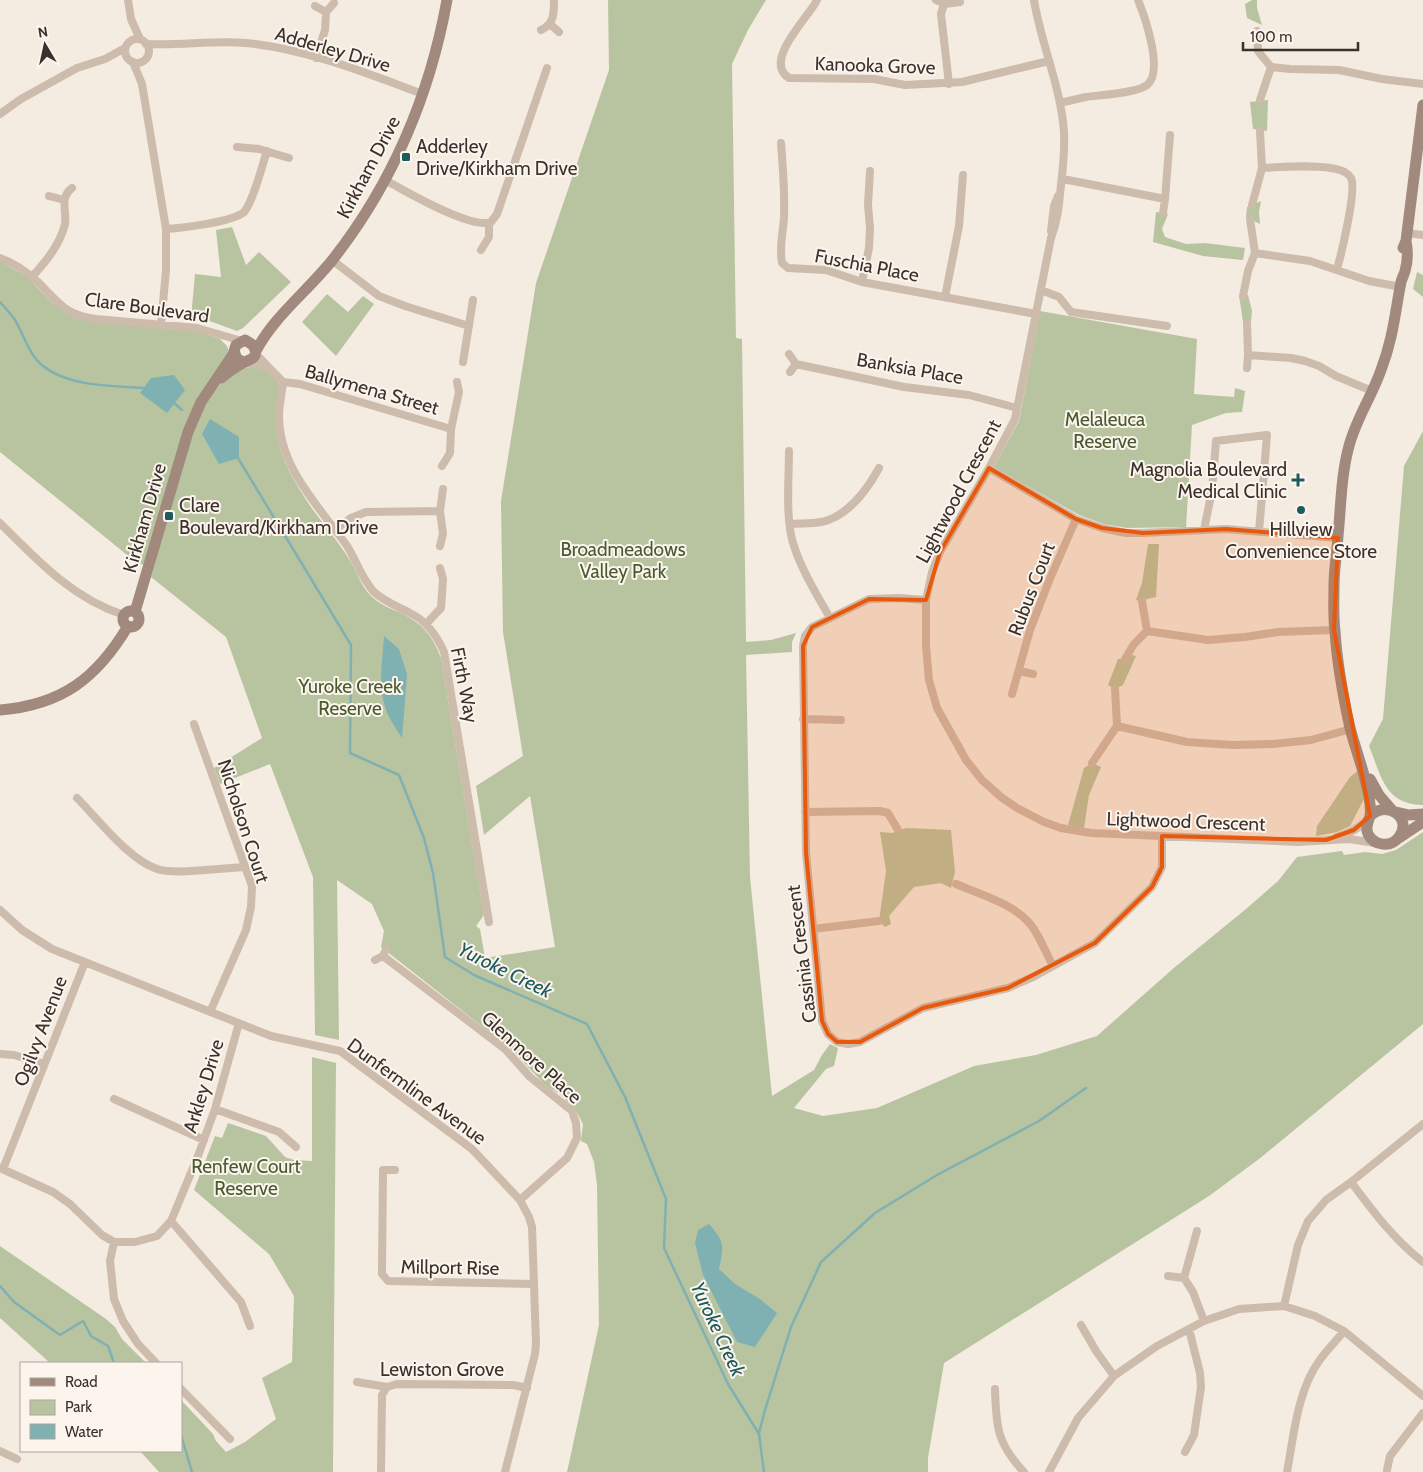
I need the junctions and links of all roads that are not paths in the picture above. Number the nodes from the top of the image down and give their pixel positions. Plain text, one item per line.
1 (128, 0) edge
2 (447, 0) edge
3 (554, 0) edge
4 (817, 0) edge
5 (936, 0) edge
6 (1034, 0) edge
7 (1138, 0) edge
8 (960, 2) dead end
9 (334, 3) dead end
10 (944, 4) junction
11 (315, 6) dead end
12 (326, 12) junction
13 (131, 19) junction
14 (550, 24) junction
15 (540, 30) dead end
16 (1257, 31) dead end
17 (559, 32) dead end
18 (143, 42) junction
19 (127, 45) junction
20 (172, 45) junction
21 (146, 57) junction
22 (316, 58) junction
23 (105, 59) junction
24 (130, 61) junction
25 (1049, 62) junction
26 (1270, 67) junction
27 (547, 68) dead end
28 (142, 84) junction
29 (949, 84) junction
30 (1423, 84) edge
31 (423, 94) junction
32 (1260, 100) dead end
33 (1060, 103) junction
34 (1423, 106) edge
35 (0, 114) edge
36 (1260, 131) dead end
37 (1170, 135) dead end
38 (781, 143) dead end
39 (237, 147) dead end
40 (267, 151) junction
41 (289, 158) dead end
42 (1262, 168) junction
43 (870, 171) dead end
44 (962, 175) dead end
45 (385, 180) junction
46 (1062, 182) junction
47 (72, 188) dead end
48 (49, 196) dead end
49 (1165, 199) junction
50 (64, 200) junction
51 (1252, 205) dead end
52 (1163, 212) dead end
53 (1250, 220) dead end
54 (488, 223) junction
55 (166, 230) junction
56 (1423, 235) edge
57 (1407, 237) junction
58 (481, 250) dead end
59 (1256, 254) junction
60 (0, 258) edge
61 (332, 260) junction
62 (1337, 269) junction
63 (32, 276) junction
64 (862, 282) junction
65 (1401, 283) junction
66 (1041, 290) junction
67 (1243, 296) dead end
68 (945, 297) junction
69 (473, 300) dead end
70 (1036, 314) junction
71 (1247, 323) dead end
72 (162, 325) junction
73 (271, 326) junction
74 (469, 326) junction
75 (1166, 326) dead end
76 (220, 335) junction
77 (243, 341) junction
78 (234, 352) junction
79 (256, 352) junction
80 (789, 354) dead end
81 (1248, 355) junction
82 (245, 362) junction
83 (463, 362) dead end
84 (796, 364) junction
85 (1247, 368) dead end
86 (271, 370) junction
87 (790, 372) dead end
88 (216, 382) junction
89 (284, 382) junction
90 (457, 382) dead end
91 (1372, 390) junction
92 (1017, 408) junction
93 (451, 429) junction
94 (789, 451) dead end
95 (442, 466) dead end
96 (879, 468) dead end
97 (989, 468) junction
98 (442, 489) dead end
99 (440, 511) junction
100 (1076, 520) junction
101 (790, 524) junction
102 (2, 529) edge
103 (335, 530) junction
104 (1204, 530) junction
105 (1259, 532) junction
106 (1338, 538) junction
107 (440, 546) dead end
108 (440, 568) dead end
109 (926, 600) junction
110 (1142, 601) dead end
111 (129, 618) junction
112 (830, 618) junction
113 (426, 624) junction
114 (1334, 630) junction
115 (1147, 631) junction
116 (1125, 659) dead end
117 (1019, 671) junction
118 (1033, 674) dead end
119 (1115, 689) dead end
120 (1012, 694) dead end
121 (0, 710) edge
122 (803, 719) junction
123 (841, 720) dead end
124 (194, 724) dead end
125 (1117, 726) junction
126 (1351, 729) junction
127 (1092, 763) dead end
128 (1364, 769) junction
129 (76, 798) dead end
130 (1394, 811) junction
131 (805, 812) junction
132 (1423, 814) edge
133 (1369, 817) junction
134 (1423, 822) edge
135 (898, 830) dead end
136 (1162, 836) junction
137 (1399, 838) junction
138 (1326, 840) junction
139 (1377, 843) junction
140 (245, 867) junction
141 (956, 884) dead end
142 (0, 910) edge
143 (878, 920) dead end
144 (489, 922) dead end
145 (813, 929) junction
146 (381, 955) dead end
147 (85, 962) junction
148 (1053, 966) junction
149 (210, 1012) junction
150 (239, 1023) junction
151 (0, 1054) edge
152 (44, 1064) junction
153 (114, 1099) dead end
154 (215, 1108) junction
155 (1423, 1124) edge
156 (204, 1140) junction
157 (296, 1147) dead end
158 (2, 1168) edge
159 (395, 1170) dead end
160 (1351, 1182) junction
161 (520, 1200) junction
162 (171, 1221) junction
163 (1197, 1230) dead end
164 (114, 1242) junction
165 (1423, 1262) edge
166 (1168, 1276) dead end
167 (1184, 1278) junction
168 (534, 1284) junction
169 (1284, 1306) junction
170 (1204, 1321) junction
171 (1081, 1325) dead end
172 (250, 1326) dead end
173 (1189, 1329) junction
174 (1344, 1331) junction
175 (155, 1362) edge
176 (1114, 1376) junction
177 (357, 1382) dead end
178 (387, 1387) junction
179 (527, 1388) junction
180 (995, 1389) dead end
181 (182, 1390) edge
182 (1423, 1396) edge
183 (1423, 1413) edge
184 (230, 1439) dead end
185 (0, 1451) edge
186 (1185, 1452) dead end
187 (17, 1458) dead end
188 (1386, 1470) dead end
189 (381, 1472) edge
190 (505, 1472) edge
191 (1024, 1472) edge
192 (1048, 1472) edge
193 (1287, 1472) edge

1 - 13 street
2 - 31 street, Kirkham Drive
3 - 14 street
4 - 29 street, Kanooka Grove
5 - 10 street
6 - 25 street, Lightwood Crescent
7 - 33 street
8 - 10 street
9 - 12 street
10 - 29 street
11 - 12 street
12 - 22 street
13 - 18 street
13 - 19 street
14 - 15 street
14 - 17 street
16 - 26 street
18 - 19 street
18 - 20 street, Adderley Drive
18 - 21 street
19 - 23 street
19 - 24 street
20 - 21 street, Adderley Drive
20 - 22 street, Adderley Drive
21 - 24 street
21 - 28 street
22 - 31 street, Adderley Drive
23 - 24 street
23 - 35 street
24 - 28 street
25 - 29 street, Kanooka Grove
25 - 33 street, Lightwood Crescent
26 - 30 street
26 - 32 street
27 - 54 street
28 - 55 street
31 - 45 street, Kirkham Drive
33 - 46 street, Lightwood Crescent
34 - 57 street
36 - 42 street
37 - 49 street
38 - 64 street, Fuschia Place
39 - 40 street
40 - 41 street
40 - 55 street
42 - 51 street
42 - 62 street
43 - 64 street
44 - 68 street
45 - 54 street
45 - 61 street, Kirkham Drive
46 - 49 street
46 - 66 street, Lightwood Crescent
47 - 50 street
48 - 50 street
49 - 52 street
50 - 63 street
53 - 59 street
54 - 58 street
55 - 72 street
56 - 57 street
57 - 65 street
59 - 62 street
59 - 67 street
60 - 63 street, Clare Boulevard
61 - 73 street, Kirkham Drive
61 - 74 street
62 - 65 street
63 - 72 street, Clare Boulevard
64 - 68 street, Fuschia Place
65 - 91 street
66 - 70 street, Lightwood Crescent
66 - 75 street
68 - 70 street, Fuschia Place
69 - 74 street
70 - 92 street, Lightwood Crescent
71 - 81 street
72 - 76 street, Clare Boulevard
73 - 77 street, Kirkham Drive
73 - 79 street, Kirkham Drive
74 - 83 street
76 - 77 street, Clare Boulevard
76 - 78 street, Clare Boulevard
77 - 78 street
77 - 79 street
78 - 82 street
78 - 88 street, Kirkham Drive
79 - 82 street
79 - 86 street
80 - 84 street
81 - 85 street
81 - 91 street
82 - 86 street
82 - 88 street, Kirkham Drive
84 - 87 street
84 - 92 street, Banksia Place
86 - 89 street
88 - 111 street, Kirkham Drive
89 - 93 street, Ballymena Street
89 - 103 street, Firth Way
90 - 93 street, Ballymena Street
91 - 106 street
92 - 97 street, Lightwood Crescent
93 - 95 street, Ballymena Street
94 - 101 street
96 - 101 street
97 - 100 street
97 - 109 street, Lightwood Crescent
98 - 99 street
99 - 103 street
99 - 107 street
100 - 104 street
100 - 117 street, Rubus Court
101 - 112 street
102 - 111 street
103 - 113 street, Firth Way
104 - 105 street
104 - 105 street
105 - 106 street
106 - 114 street
108 - 113 street
109 - 112 street, Cassinia Crescent
109 - 136 street, Lightwood Crescent
110 - 115 street
111 - 121 street, Kirkham Drive
112 - 122 street, Cassinia Crescent
113 - 144 street, Firth Way
114 - 115 street
114 - 126 street
115 - 116 street
117 - 118 street
117 - 120 street, Rubus Court
119 - 125 street
122 - 123 street
122 - 131 street, Cassinia Crescent
124 - 140 street, Nicholson Court
125 - 126 street
125 - 127 street
126 - 128 street
128 - 130 street
128 - 133 street
129 - 140 street
130 - 132 street
130 - 133 street
130 - 137 street
131 - 135 street
131 - 145 street, Cassinia Crescent
133 - 138 street, Lightwood Crescent
133 - 139 street
134 - 137 street
136 - 138 street, Lightwood Crescent
136 - 148 street, Cassinia Crescent
137 - 139 street
138 - 139 street, Lightwood Crescent
140 - 149 street, Nicholson Court
141 - 148 street
142 - 147 street, Dunfermline Avenue
143 - 145 street
145 - 148 street, Cassinia Crescent
146 - 161 street, Glenmore Place
147 - 149 street, Dunfermline Avenue
147 - 152 street, Ogilvy Avenue
149 - 150 street, Dunfermline Avenue
150 - 154 street, Arkley Drive
150 - 161 street, Dunfermline Avenue
151 - 152 street
152 - 158 street, Ogilvy Avenue
153 - 156 street
154 - 156 street, Arkley Drive
154 - 157 street
155 - 160 street
156 - 162 street, Arkley Drive
158 - 164 street
159 - 168 street, Millport Rise
160 - 165 street
160 - 169 street
161 - 168 street, Dunfermline Avenue
162 - 164 street, Arkley Drive
162 - 172 street
163 - 167 street
164 - 175 street
166 - 167 street
167 - 170 street
168 - 179 street, Dunfermline Avenue
169 - 170 street
169 - 174 street
170 - 173 street
171 - 176 street
173 - 176 street
173 - 186 street
174 - 182 street
174 - 193 street
176 - 192 street
177 - 178 street, Lewiston Grove
178 - 179 street, Lewiston Grove
178 - 189 street
179 - 190 street, Dunfermline Avenue
180 - 191 street
181 - 184 street
183 - 188 street
185 - 187 street

